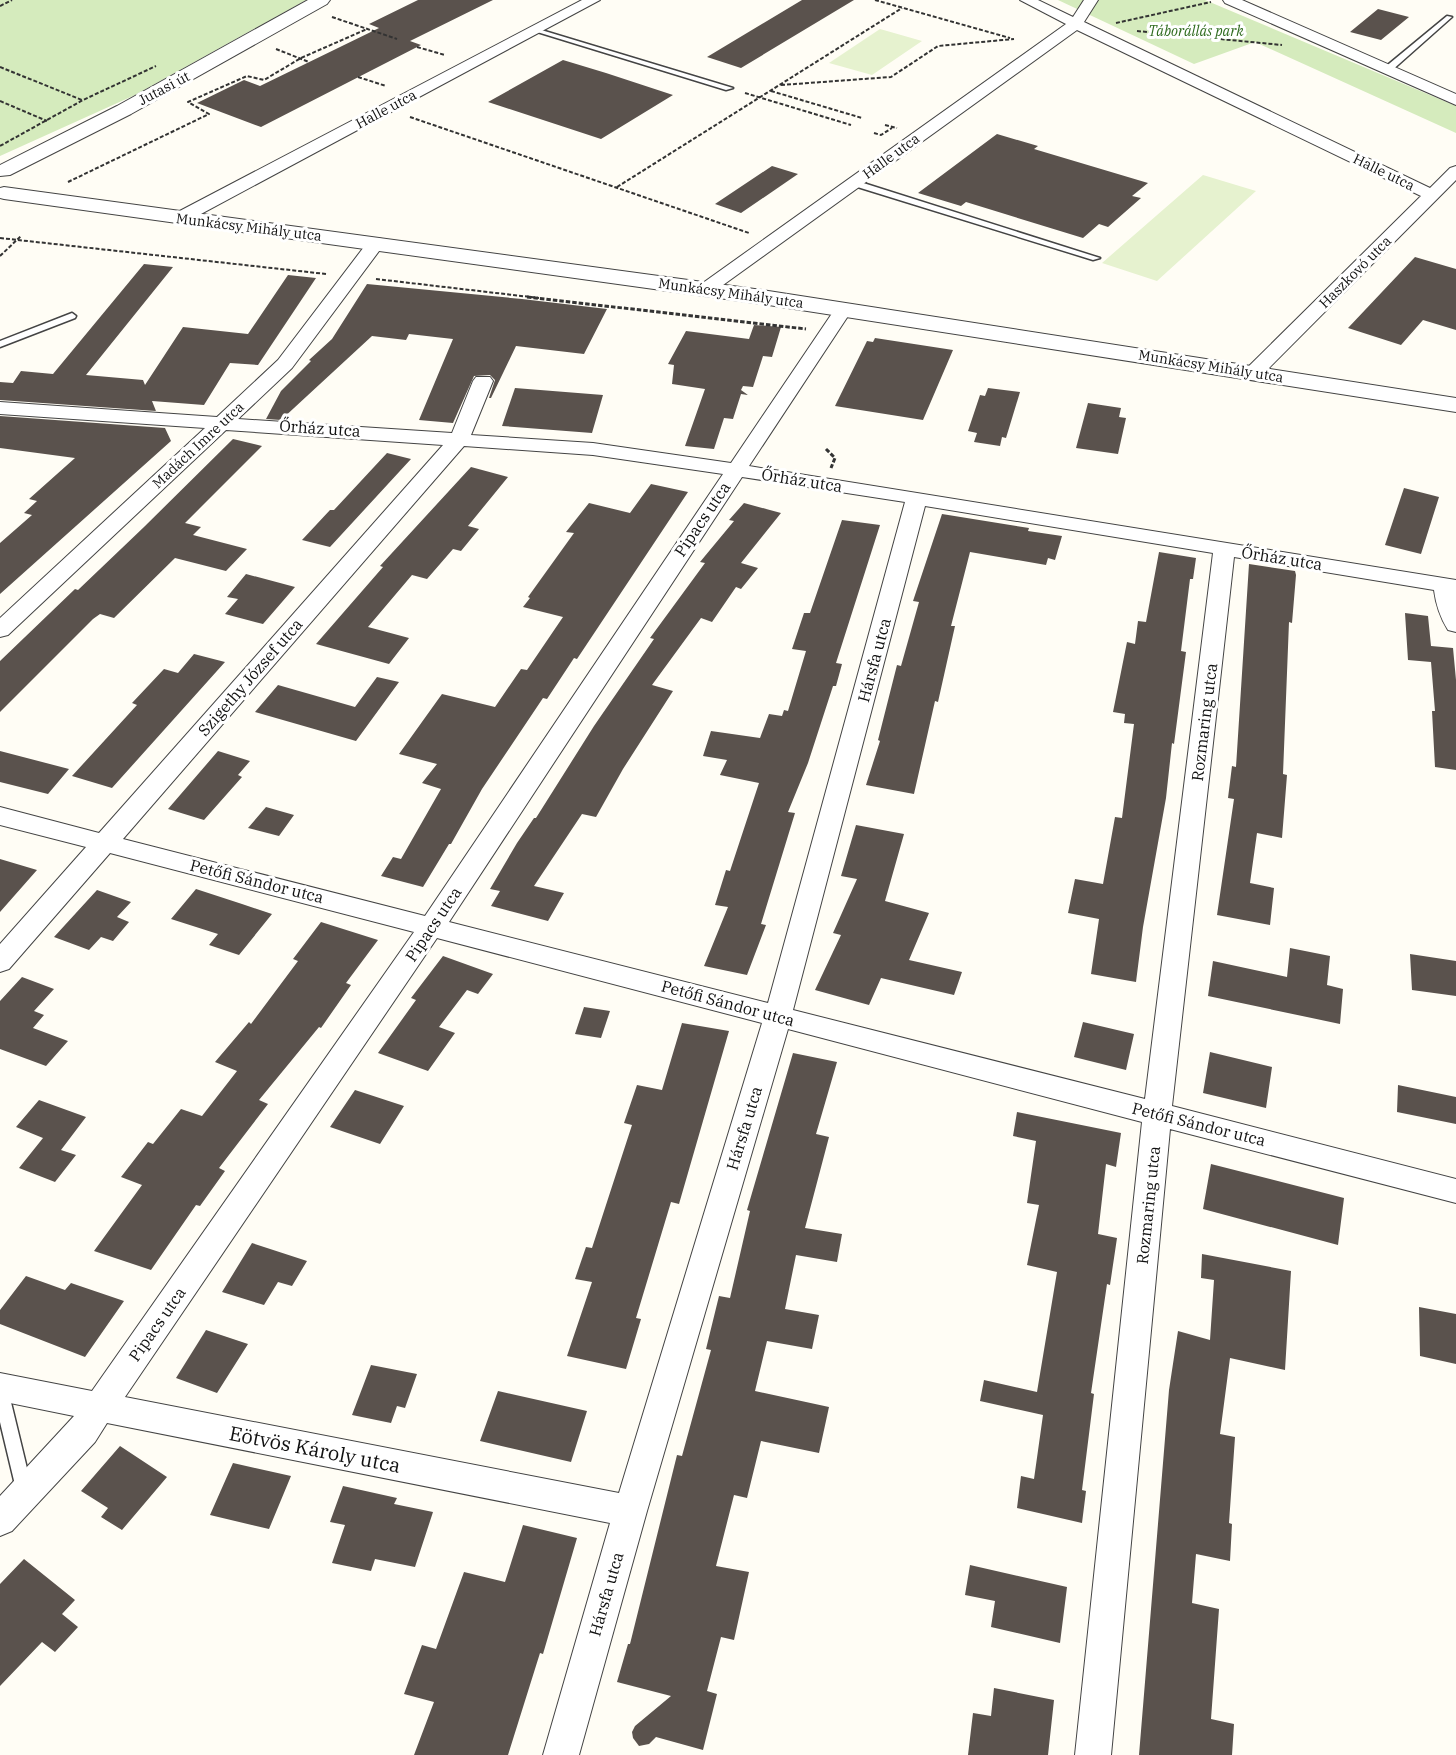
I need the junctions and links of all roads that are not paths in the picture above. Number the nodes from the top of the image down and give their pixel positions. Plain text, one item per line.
1 (592, 0) edge
2 (1027, 0) edge
3 (1091, 0) edge
4 (1230, 0) edge
5 (313, 4) edge
6 (1449, 17) dead end
7 (1078, 20) junction
8 (536, 30) junction
9 (1387, 70) junction
10 (729, 88) dead end
11 (1456, 100) edge
12 (1456, 171) edge
13 (2, 182) edge
14 (854, 183) junction
15 (1432, 195) junction
16 (180, 218) junction
17 (376, 243) junction
18 (1096, 258) dead end
19 (706, 289) junction
20 (843, 310) junction
21 (72, 316) dead end
22 (0, 344) edge
23 (1254, 372) junction
24 (483, 381) dead end
25 (1456, 405) edge
26 (0, 408) edge
27 (223, 422) junction
28 (460, 438) junction
29 (734, 470) junction
30 (917, 498) junction
31 (1224, 548) junction
32 (1450, 586) edge
33 (1456, 626) edge
34 (0, 630) edge
35 (0, 816) edge
36 (105, 842) junction
37 (432, 926) junction
38 (0, 962) edge
39 (778, 1016) junction
40 (1157, 1114) junction
41 (1456, 1191) edge
42 (0, 1389) edge
43 (99, 1407) junction
44 (25, 1493) junction
45 (630, 1511) junction
46 (0, 1520) edge
47 (561, 1755) edge
48 (1093, 1755) edge

1 - 8 street, Halle utca
2 - 7 street, Halle utca
3 - 7 street, Halle utca
4 - 9 street
5 - 13 street, Jutasi út
6 - 9 lane
7 - 14 street, Halle utca
7 - 15 street, Halle utca
8 - 10 lane
8 - 16 street, Halle utca
9 - 11 street
12 - 15 street, Haszkovó utca
13 - 16 street, Munkácsy Mihály utca
14 - 18 lane
14 - 19 street, Halle utca
15 - 23 street, Haszkovó utca
16 - 17 street, Munkácsy Mihály utca
17 - 19 street, Munkácsy Mihály utca
17 - 27 street, Madách Imre utca
19 - 20 street, Munkácsy Mihály utca
20 - 23 street, Munkácsy Mihály utca
20 - 29 street, Pipacs utca
21 - 22 lane
23 - 25 street, Munkácsy Mihály utca
24 - 28 street, Szigethy József utca
26 - 27 street, Őrház utca
27 - 28 street, Őrház utca
27 - 34 street, Madách Imre utca
28 - 29 street, Őrház utca
28 - 36 street, Szigethy József utca
29 - 30 street, Őrház utca
29 - 37 street, Pipacs utca
30 - 31 street, Őrház utca
30 - 39 street, Hársfa utca
31 - 32 street, Őrház utca
31 - 40 street, Rozmaring utca
32 - 33 street
35 - 36 street, Petőfi Sándor utca
36 - 37 street, Petőfi Sándor utca
36 - 38 street, Szigethy József utca
37 - 39 street, Petőfi Sándor utca
37 - 43 street, Pipacs utca
39 - 40 street, Petőfi Sándor utca
39 - 45 street, Hársfa utca
40 - 41 street, Petőfi Sándor utca
40 - 48 street, Rozmaring utca
42 - 43 street, Eötvös Károly utca
42 - 44 lane
43 - 44 street, Pipacs utca
43 - 45 street, Eötvös Károly utca
44 - 46 street, Pipacs utca
45 - 47 street, Hársfa utca

